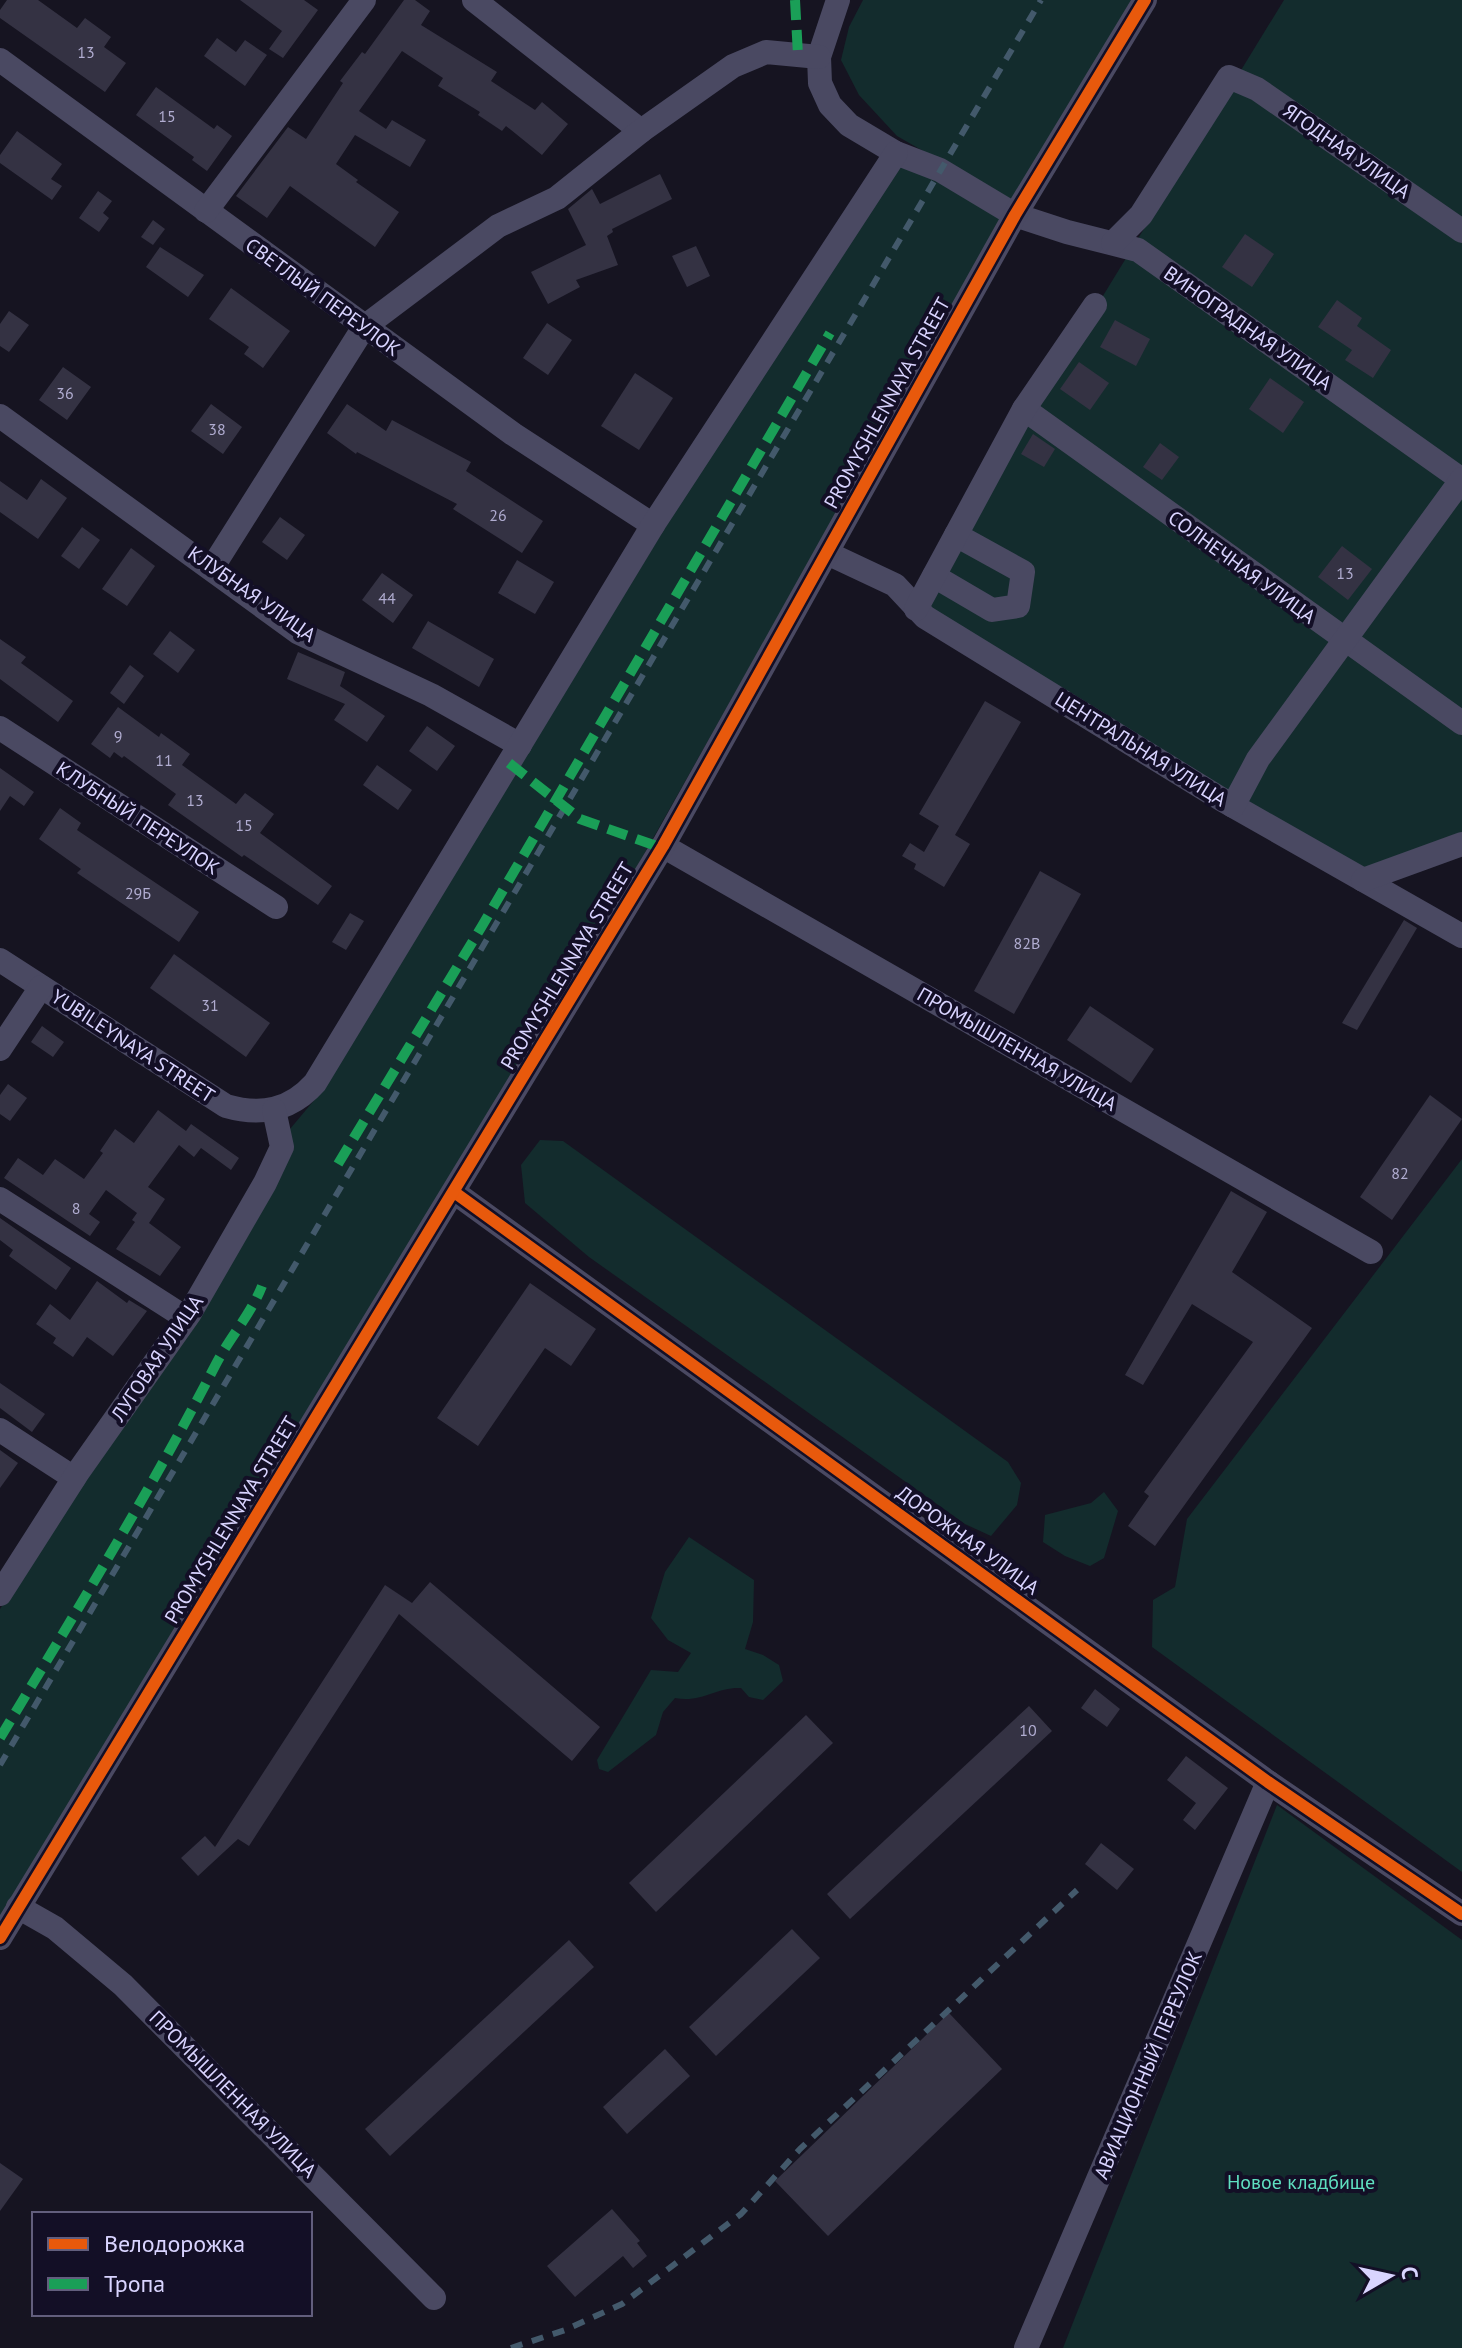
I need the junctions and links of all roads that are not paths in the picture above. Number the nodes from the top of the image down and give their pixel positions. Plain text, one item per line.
1 (364, 0) edge
2 (474, 0) edge
3 (838, 0) edge
4 (1145, 0) edge
5 (819, 57) junction
6 (0, 60) edge
7 (641, 131) junction
8 (896, 153) junction
9 (206, 211) junction
10 (1015, 215) junction
11 (1462, 231) edge
12 (1113, 243) junction
13 (1095, 305) dead end
14 (364, 327) junction
15 (1024, 409) junction
16 (0, 416) edge
17 (1462, 479) edge
18 (653, 525) junction
19 (956, 535) junction
20 (827, 553) junction
21 (212, 568) junction
22 (934, 576) junction
23 (916, 609) junction
24 (1344, 640) junction
25 (1462, 723) edge
26 (0, 728) edge
27 (520, 745) junction
28 (1233, 806) junction
29 (1462, 844) edge
30 (663, 846) junction
31 (1363, 880) junction
32 (276, 907) dead end
33 (1462, 936) edge
34 (0, 960) edge
35 (41, 987) junction
36 (0, 1049) edge
37 (274, 1110) junction
38 (454, 1192) junction
39 (0, 1199) edge
40 (1371, 1252) dead end
41 (186, 1318) junction
42 (0, 1430) edge
43 (74, 1478) junction
44 (0, 1594) edge
45 (1268, 1782) junction
46 (18, 1907) junction
47 (1462, 1914) edge
48 (0, 1938) edge
49 (434, 2298) dead end
50 (1026, 2348) edge

1 - 9 street
2 - 7 street
3 - 5 street
4 - 10 street, PROMYSHLENNAYA STREET
5 - 7 street
5 - 8 street, ВИНОГРАДНАЯ УЛИЦА
6 - 9 street, СВЕТЛЫЙ ПЕРЕУЛОК
7 - 14 street
8 - 10 street, ВИНОГРАДНАЯ УЛИЦА
8 - 18 street
9 - 14 street, СВЕТЛЫЙ ПЕРЕУЛОК
10 - 12 street, ВИНОГРАДНАЯ УЛИЦА
10 - 20 street, PROMYSHLENNAYA STREET
11 - 12 street, ЯГОДНАЯ УЛИЦА
12 - 17 street, ВИНОГРАДНАЯ УЛИЦА
13 - 15 street
14 - 18 street, СВЕТЛЫЙ ПЕРЕУЛОК
14 - 21 street
15 - 19 street
15 - 24 street, СОЛНЕЧНАЯ УЛИЦА
16 - 21 street, КЛУБНАЯ УЛИЦА
17 - 24 street
18 - 27 street
19 - 22 street
19 - 22 street
20 - 23 street, ЦЕНТРАЛЬНАЯ УЛИЦА
20 - 30 street, PROMYSHLENNAYA STREET
21 - 27 street, КЛУБНАЯ УЛИЦА
22 - 23 street
23 - 28 street, ЦЕНТРАЛЬНАЯ УЛИЦА
24 - 25 street, СОЛНЕЧНАЯ УЛИЦА
24 - 28 street
26 - 32 street, КЛУБНЫЙ ПЕРЕУЛОК
27 - 37 street
28 - 31 street, ЦЕНТРАЛЬНАЯ УЛИЦА
29 - 31 street
30 - 38 street, PROMYSHLENNAYA STREET
30 - 40 street, ПРОМЫШЛЕННАЯ УЛИЦА
31 - 33 street, ЦЕНТРАЛЬНАЯ УЛИЦА
34 - 35 street, YUBILEYNAYA STREET
35 - 36 street
35 - 37 street, YUBILEYNAYA STREET
37 - 41 street, ЛУГОВАЯ УЛИЦА
38 - 45 street, ДОРОЖНАЯ УЛИЦА
38 - 46 street, PROMYSHLENNAYA STREET
39 - 41 street
41 - 43 street, ЛУГОВАЯ УЛИЦА
42 - 43 street
43 - 44 street, ЛУГОВАЯ УЛИЦА
45 - 47 street, ДОРОЖНАЯ УЛИЦА
45 - 50 street, АВИАЦИОННЫЙ ПЕРЕУЛОК
46 - 48 street, PROMYSHLENNAYA STREET
46 - 49 street, ПРОМЫШЛЕННАЯ УЛИЦА

